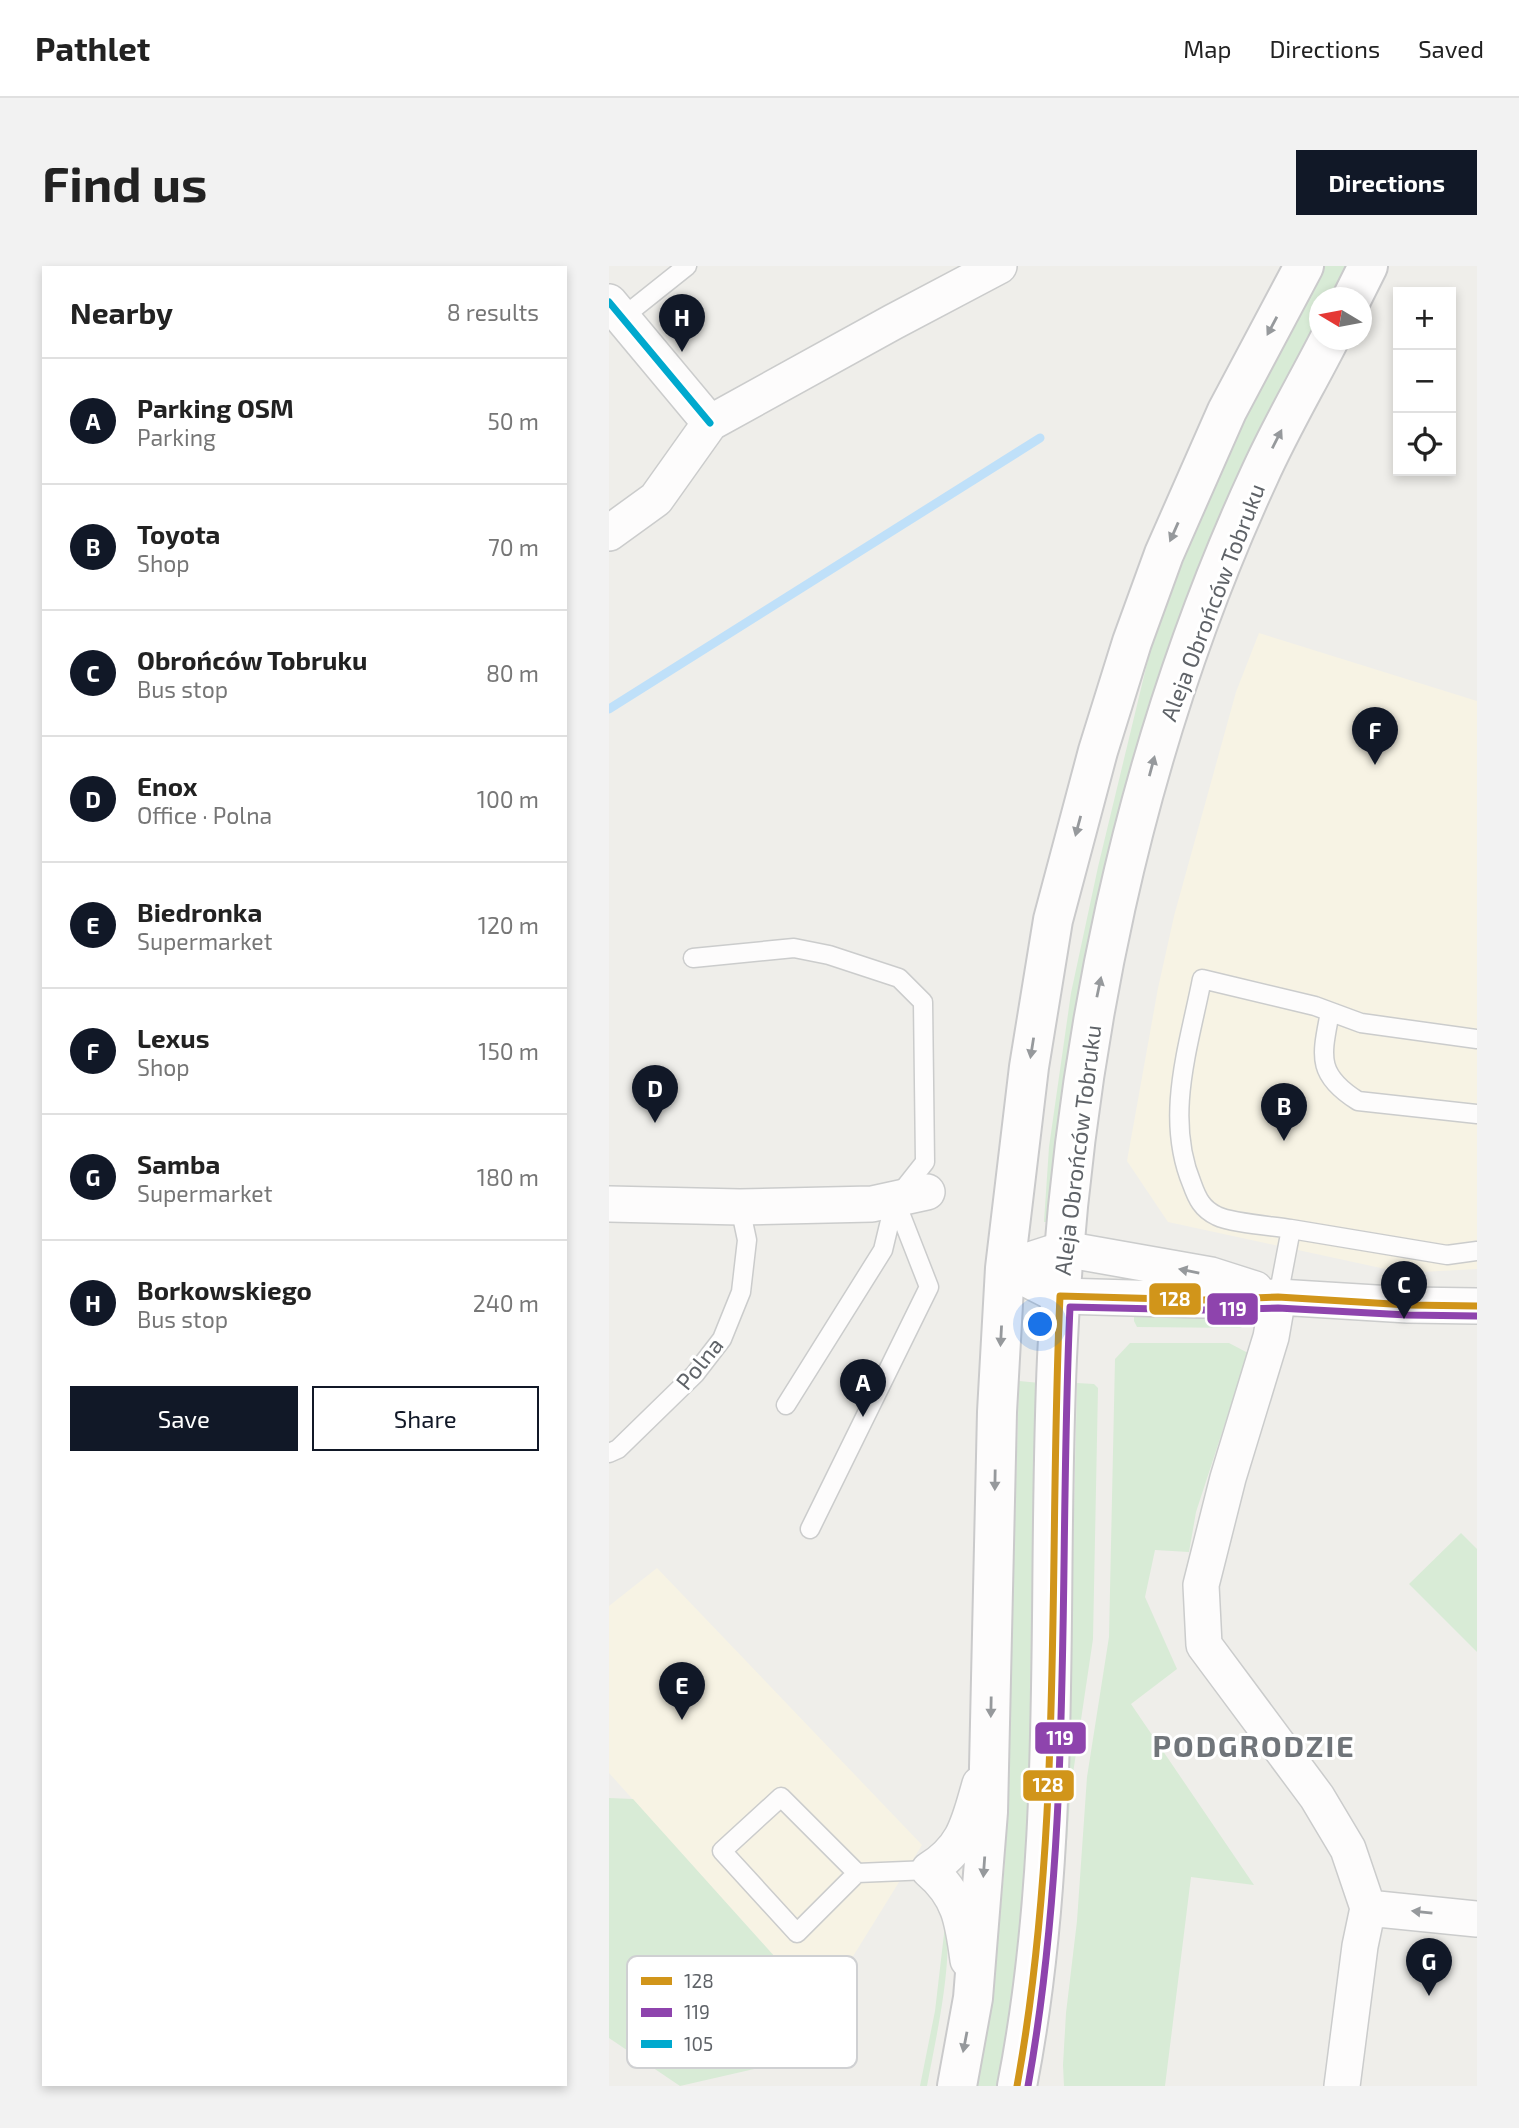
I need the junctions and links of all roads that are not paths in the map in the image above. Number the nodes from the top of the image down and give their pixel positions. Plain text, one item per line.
1 (687, 266) edge
2 (999, 266) edge
3 (1304, 266) edge
4 (1368, 266) edge
5 (1358, 287) edge
6 (616, 309) edge
7 (1324, 350) edge
8 (709, 423) junction
9 (609, 533) edge
10 (693, 958) dead end
11 (1330, 1012) junction
12 (1477, 1039) edge
13 (1477, 1114) edge
14 (911, 1196) junction
15 (609, 1204) edge
16 (740, 1207) junction
17 (1291, 1229) junction
18 (1064, 1249) junction
19 (1477, 1251) edge
20 (1005, 1268) junction
21 (1060, 1296) junction
22 (1278, 1297) junction
23 (1477, 1306) edge
24 (786, 1405) dead end
25 (609, 1453) edge
26 (810, 1529) dead end
27 (990, 1750) junction
28 (929, 1870) junction
29 (857, 1873) junction
30 (1368, 1908) junction
31 (1477, 1919) edge
32 (973, 1998) junction
33 (957, 2086) edge
34 (1017, 2086) edge
35 (1342, 2086) edge

1 - 6 lane
2 - 8 street
3 -> 20 main road
4 - 5 main road
6 - 8 street
18 -> 7 main road, Aleja Obrońców Tobruku
8 - 9 street
10 - 14 lane
11 - 12 lane
11 - 13 lane
11 - 17 lane
14 - 16 street
14 - 24 lane
14 - 26 lane
15 - 16 street
16 - 25 lane, Polna
17 - 19 lane
17 - 22 lane
18 - 20 street
18 - 21 main road, Aleja Obrońców Tobruku
22 -> 18 street
20 - 21 street
20 -> 27 main road
21 - 22 street
21 - 34 main road, Aleja Obrońców Tobruku
22 - 23 street
22 - 30 street
27 - 28 street
27 -> 32 main road
28 - 29 lane
28 - 32 street
29 - 29 lane
31 -> 30 street
30 - 35 street
32 -> 33 main road

